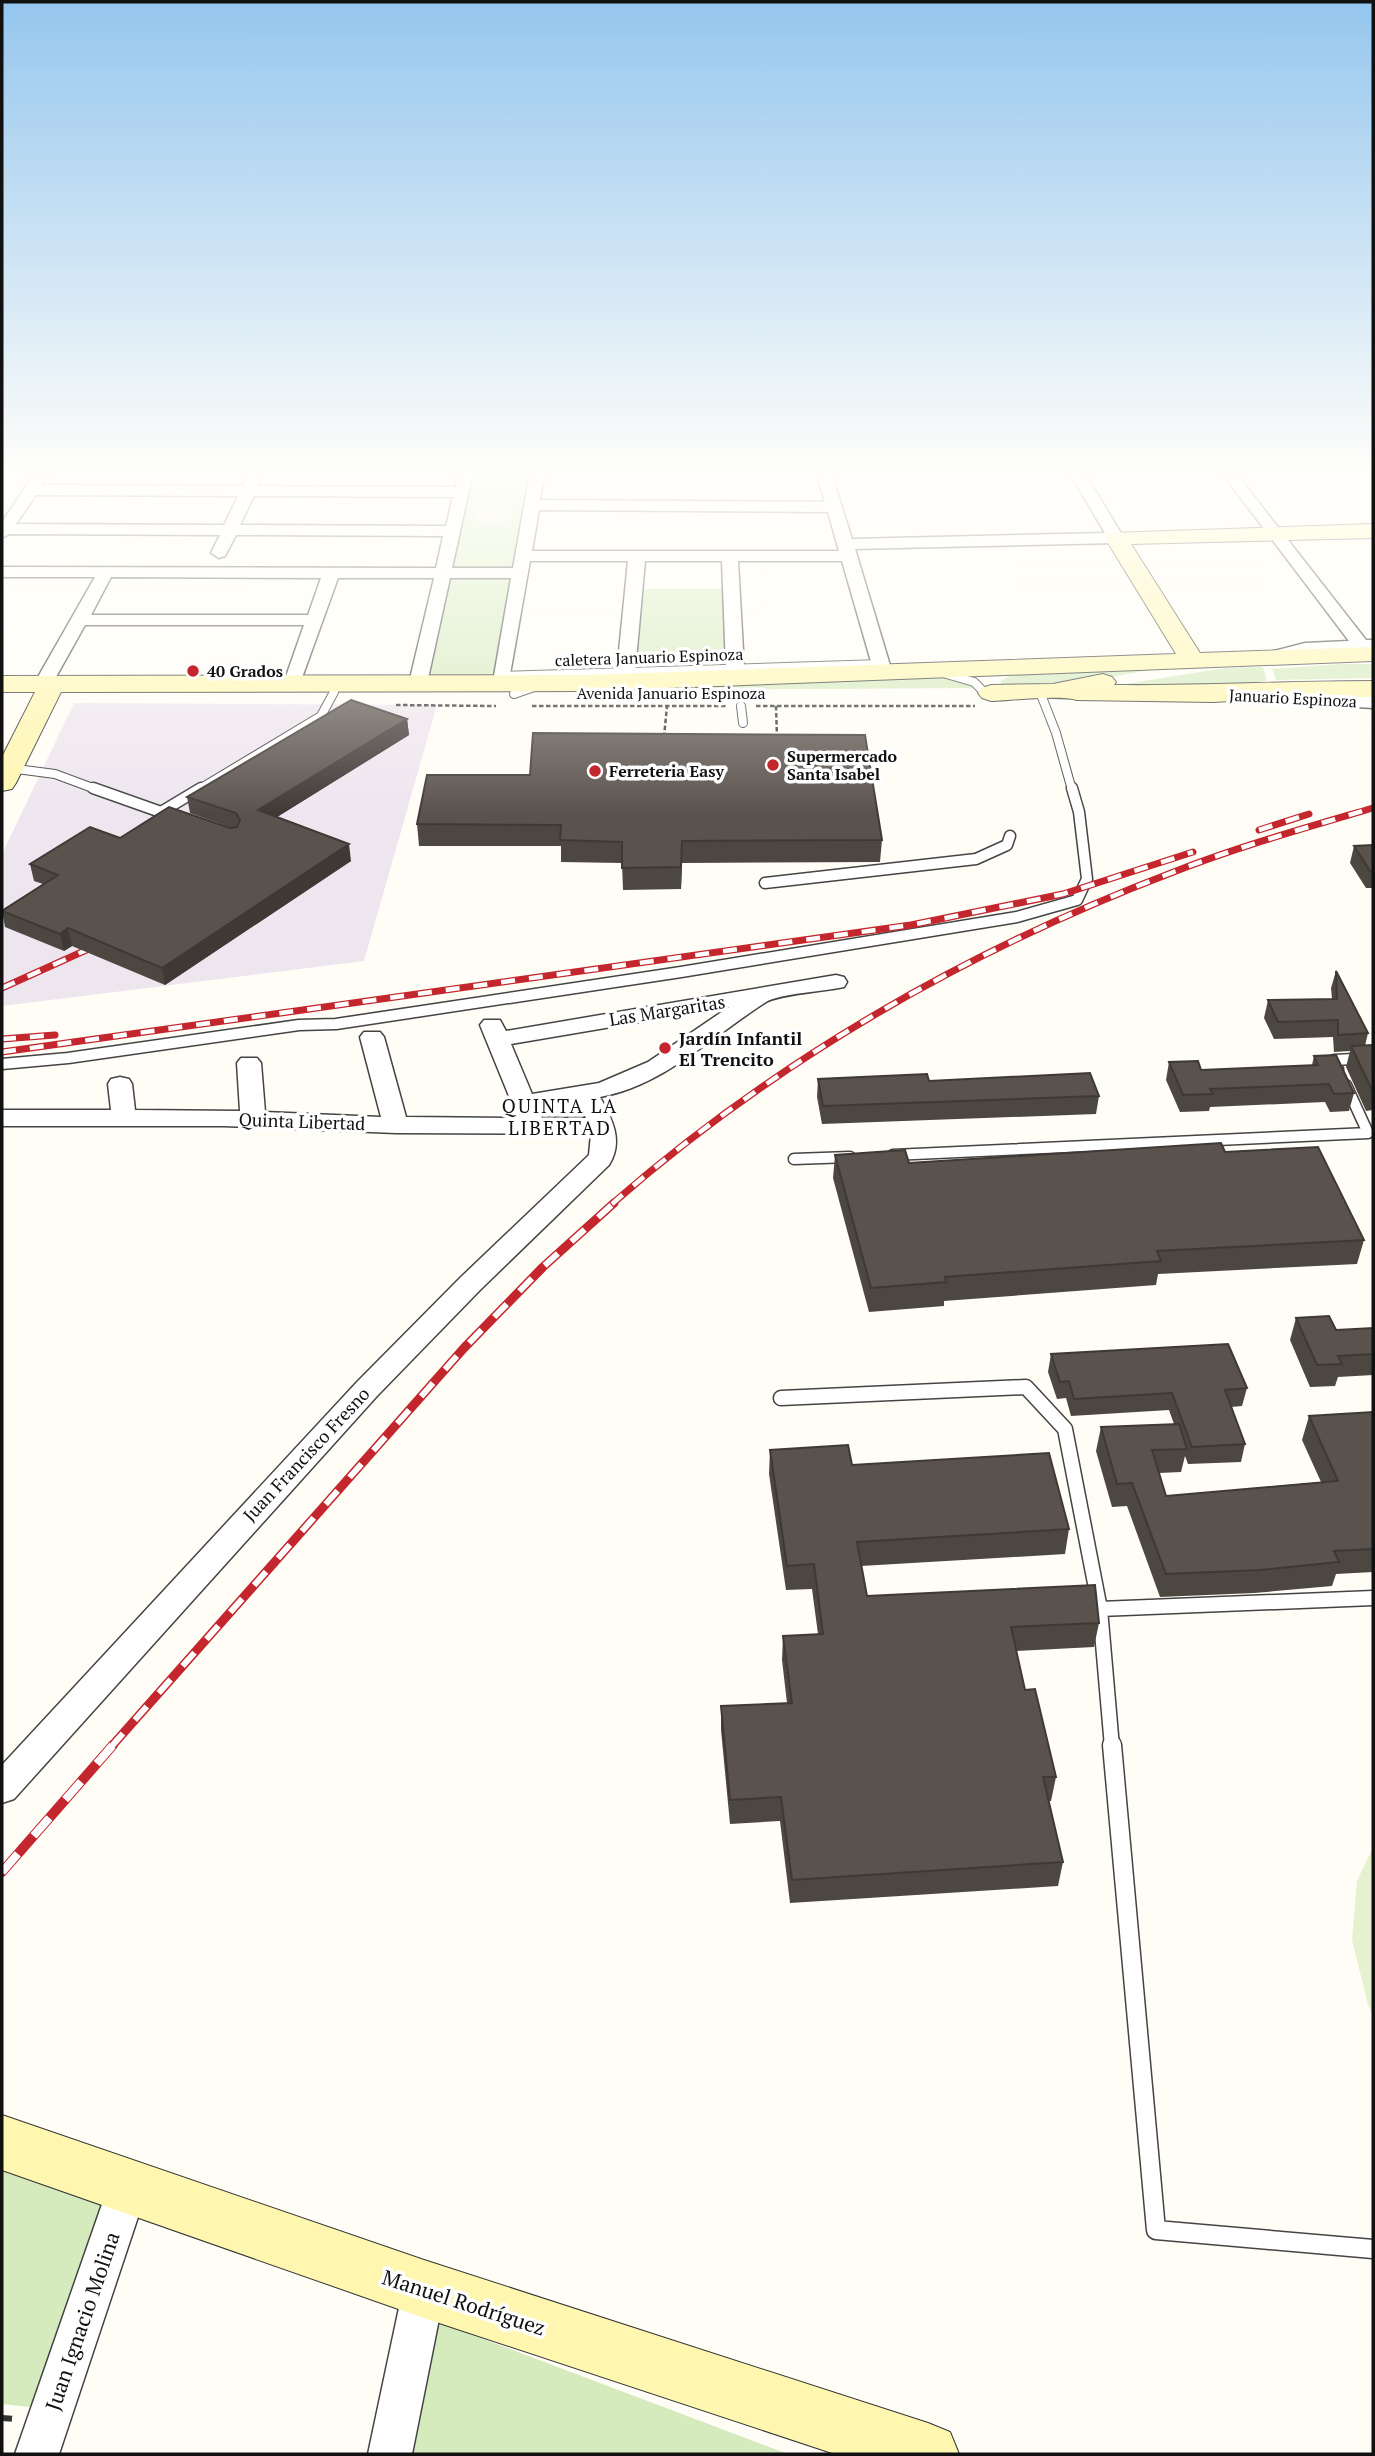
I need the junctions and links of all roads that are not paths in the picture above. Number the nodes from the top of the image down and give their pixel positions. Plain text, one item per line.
1 (98, 587) edge
2 (326, 587) edge
3 (439, 587) edge
4 (519, 587) edge
5 (634, 587) edge
6 (731, 587) edge
7 (857, 587) edge
8 (1146, 587) edge
9 (1319, 587) edge
10 (79, 620) junction
11 (315, 620) junction
12 (1369, 648) edge
13 (1192, 660) junction
14 (735, 668) junction
15 (881, 668) junction
16 (626, 671) junction
17 (933, 671) junction
18 (293, 682) junction
19 (418, 683) junction
20 (2, 684) edge
21 (47, 684) junction
22 (145, 684) junction
23 (555, 684) junction
24 (508, 685) junction
25 (1373, 689) edge
26 (334, 692) junction
27 (1046, 692) junction
28 (985, 693) junction
29 (1213, 694) junction
30 (1373, 703) edge
31 (741, 706) dead end
32 (743, 723) dead end
33 (6, 775) edge
34 (161, 811) junction
35 (186, 820) edge
36 (1010, 836) dead end
37 (765, 883) dead end
38 (836, 982) dead end
39 (763, 994) junction
40 (372, 1037) dead end
41 (1373, 1058) edge
42 (2, 1063) edge
43 (249, 1063) dead end
44 (120, 1084) dead end
45 (585, 1092) junction
46 (524, 1103) junction
47 (2, 1118) edge
48 (124, 1118) junction
49 (253, 1119) junction
50 (396, 1125) junction
51 (533, 1126) junction
52 (602, 1126) junction
53 (864, 1156) edge
54 (878, 1156) edge
55 (794, 1159) dead end
56 (781, 1398) dead end
57 (1373, 1598) edge
58 (1100, 1609) junction
59 (2, 1788) edge
60 (2, 2142) edge
61 (128, 2187) junction
62 (1373, 2249) edge
63 (424, 2289) junction
64 (37, 2454) edge
65 (390, 2454) edge
66 (928, 2454) edge

1 - 10 street
2 - 11 street
3 - 19 street
4 - 24 street
5 - 16 street
6 - 14 street
7 - 15 street
8 - 13 main road
9 - 12 street
10 - 11 street
10 - 21 street
11 - 18 street
12 - 13 main road, Avenida Januario Espinoza
13 - 17 main road, Avenida Januario Espinoza
13 - 27 main road, Avenida Januario Espinoza
14 - 15 lane, caletera Januario Espinoza
14 - 16 lane, caletera Januario Espinoza
15 - 17 main road, Avenida Januario Espinoza
15 - 23 main road, Avenida Januario Espinoza
16 - 24 lane, caletera Januario Espinoza
17 - 28 lane
18 - 19 main road, Avenida Januario Espinoza
18 - 22 main road, Avenida Januario Espinoza
19 - 23 main road, Avenida Januario Espinoza
20 - 21 main road, Avenida Januario Espinoza
21 - 22 main road, Avenida Januario Espinoza
21 - 33 main road
22 - 26 main road, Avenida Januario Espinoza
23 - 24 lane
24 - 26 main road, Avenida Januario Espinoza
24 - 28 main road, Avenida Januario Espinoza
25 - 29 main road, Januario Espinoza
26 - 34 lane
27 - 28 main road, Avenida Januario Espinoza
27 - 29 main road, Januario Espinoza
27 - 42 lane
29 - 30 street, Januario Espinoza
31 - 32 lane
33 - 34 lane
34 - 35 lane
36 - 37 lane
38 - 39 street, Las Margaritas
39 - 45 street
39 - 46 street, Las Margaritas
40 - 50 street
41 - 54 lane
43 - 49 street
44 - 48 street
45 - 46 street
45 - 52 street
46 - 51 street
47 - 48 street, Quinta Libertad
48 - 49 street, Quinta Libertad
49 - 50 street, Quinta Libertad
50 - 51 street, Quinta Libertad
51 - 52 street, Quinta Libertad
52 - 59 street, Juan Francisco Fresno
53 - 55 lane
56 - 58 lane
57 - 58 lane
58 - 62 lane
60 - 61 main road, Manuel Rodríguez
61 - 63 main road, Manuel Rodríguez
61 - 64 street, Juan Ignacio Molina
63 - 65 street
63 - 66 main road, Manuel Rodríguez

